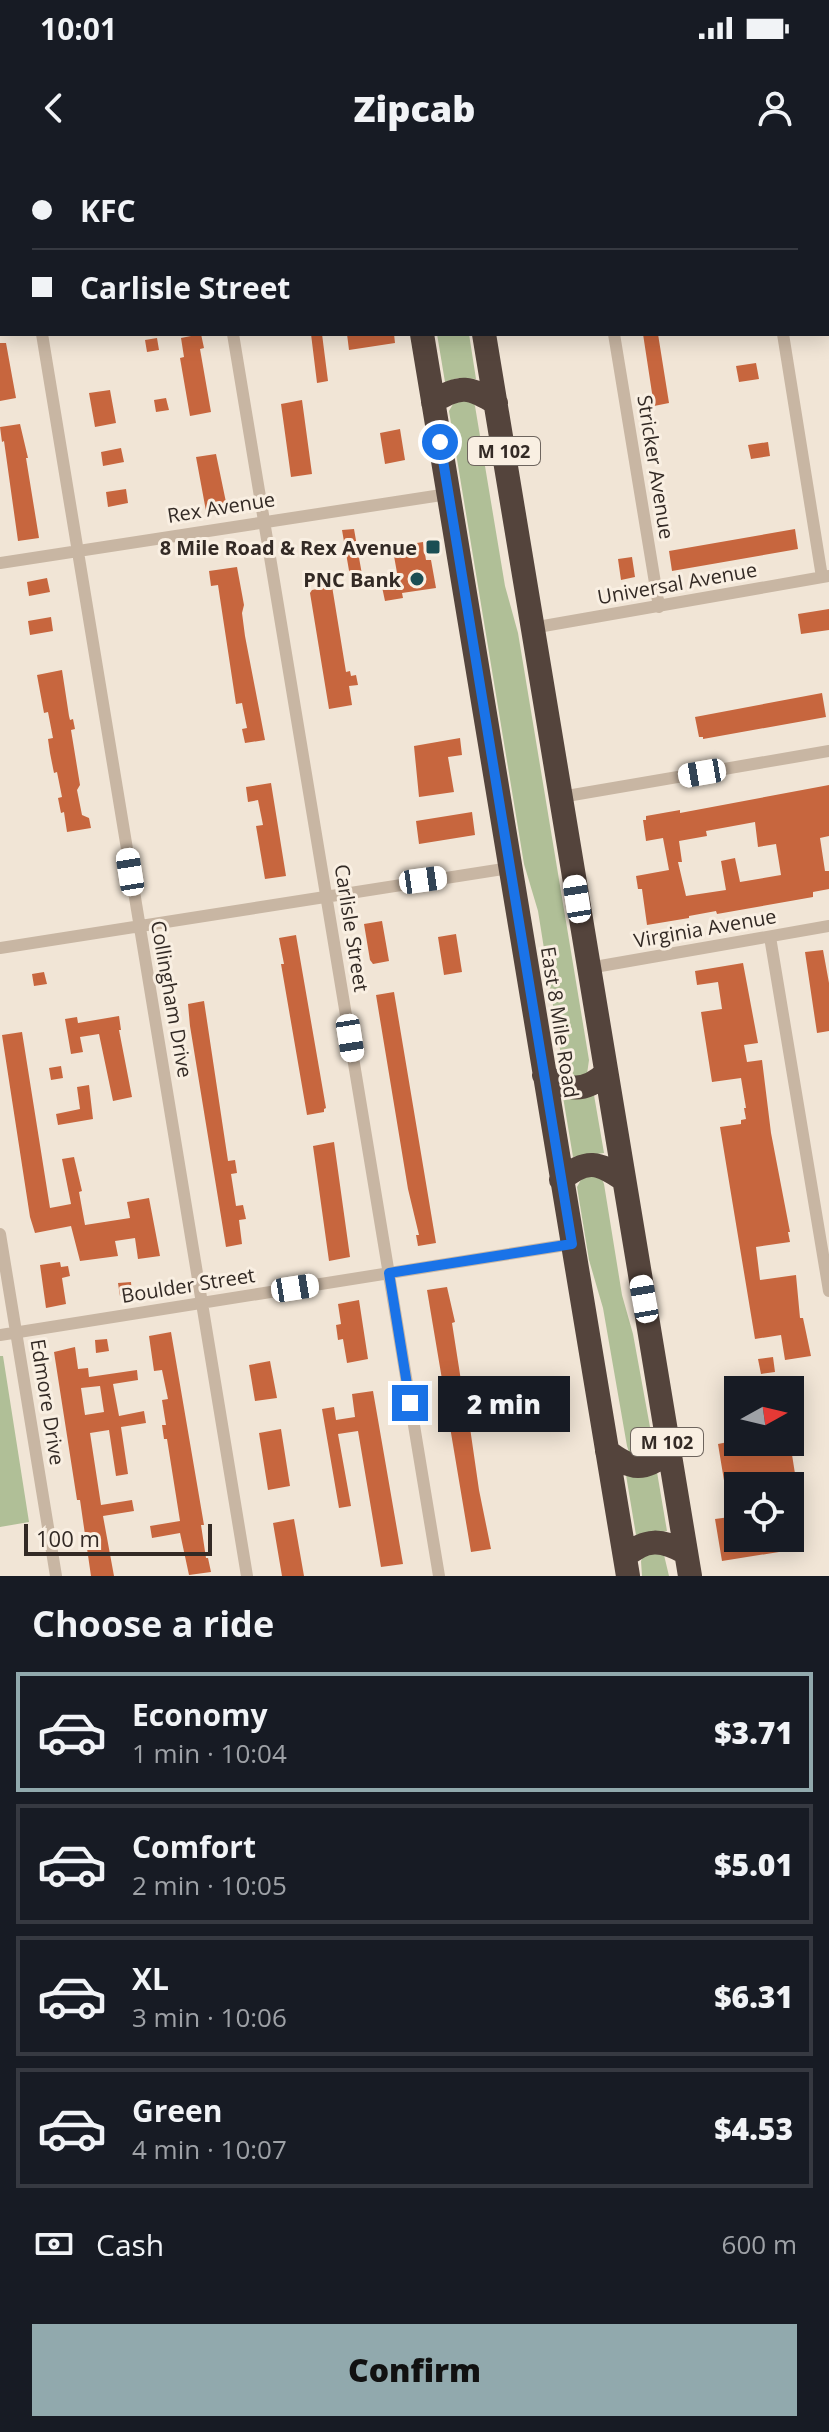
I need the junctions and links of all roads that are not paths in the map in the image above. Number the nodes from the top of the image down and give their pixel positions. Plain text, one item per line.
1 (42, 336) edge
2 (233, 336) edge
3 (422, 336) edge
4 (484, 336) edge
5 (614, 336) edge
6 (783, 336) edge
7 (433, 402) junction
8 (496, 403) junction
9 (448, 494) junction
10 (264, 521) junction
11 (77, 551) junction
12 (0, 563) edge
13 (826, 577) edge
14 (659, 607) junction
15 (532, 628) junction
16 (829, 751) edge
17 (561, 797) junction
18 (510, 868) junction
19 (326, 895) junction
20 (139, 926) junction
21 (829, 926) edge
22 (770, 937) junction
23 (0, 948) edge
24 (589, 968) junction
25 (606, 1073) junction
26 (544, 1075) junction
27 (561, 1180) junction
28 (624, 1180) junction
29 (0, 1234) edge
30 (572, 1244) junction
31 (389, 1273) junction
32 (829, 1291) edge
33 (202, 1303) junction
34 (16, 1332) junction
35 (0, 1335) edge
36 (607, 1451) junction
37 (669, 1451) junction
38 (688, 1565) edge
39 (626, 1567) edge
40 (56, 1576) edge
41 (247, 1576) edge
42 (439, 1576) edge

1 - 11 street, Collingham Drive
2 - 10 street, Carlisle Street
3 - 7 highway, East 8 Mile Road / M 102
4 - 8 highway, East 8 Mile Road / M 102
5 - 14 street, Stricker Avenue
6 - 13 street
7 - 8 highway
7 - 9 highway, East 8 Mile Road / M 102
8 - 15 highway, East 8 Mile Road / M 102
9 - 10 street, Rex Avenue
9 - 18 highway, East 8 Mile Road / M 102
10 - 11 street, Rex Avenue
10 - 19 street, Carlisle Street
11 - 12 street, Rex Avenue
11 - 20 street, Collingham Drive
13 - 14 street, Universal Avenue
14 - 15 street, Universal Avenue
15 - 17 highway, East 8 Mile Road / M 102
16 - 17 street
17 - 24 highway, East 8 Mile Road / M 102
18 - 19 street
18 - 26 highway, East 8 Mile Road / M 102
19 - 20 street
19 - 31 street, Carlisle Street
20 - 23 street
20 - 33 street, Collingham Drive
21 - 22 street, Virginia Avenue
22 - 24 street, Virginia Avenue
22 - 32 street
24 - 25 highway, East 8 Mile Road / M 102
25 - 26 highway
25 - 28 highway, East 8 Mile Road / M 102
26 - 27 highway, East 8 Mile Road / M 102
27 - 28 highway
27 - 30 highway, East 8 Mile Road / M 102
28 - 37 highway, East 8 Mile Road / M 102
29 - 34 street, Edmore Drive
30 - 31 street, Boulder Street
30 - 36 highway, East 8 Mile Road / M 102
31 - 33 street, Boulder Street
31 - 42 street, Carlisle Street
33 - 34 street, Boulder Street
33 - 41 street, Collingham Drive
34 - 35 street, Boulder Street
34 - 40 street, Edmore Drive
36 - 37 highway
36 - 39 highway, East 8 Mile Road / M 102
37 - 38 highway, East 8 Mile Road / M 102
38 - 39 highway

